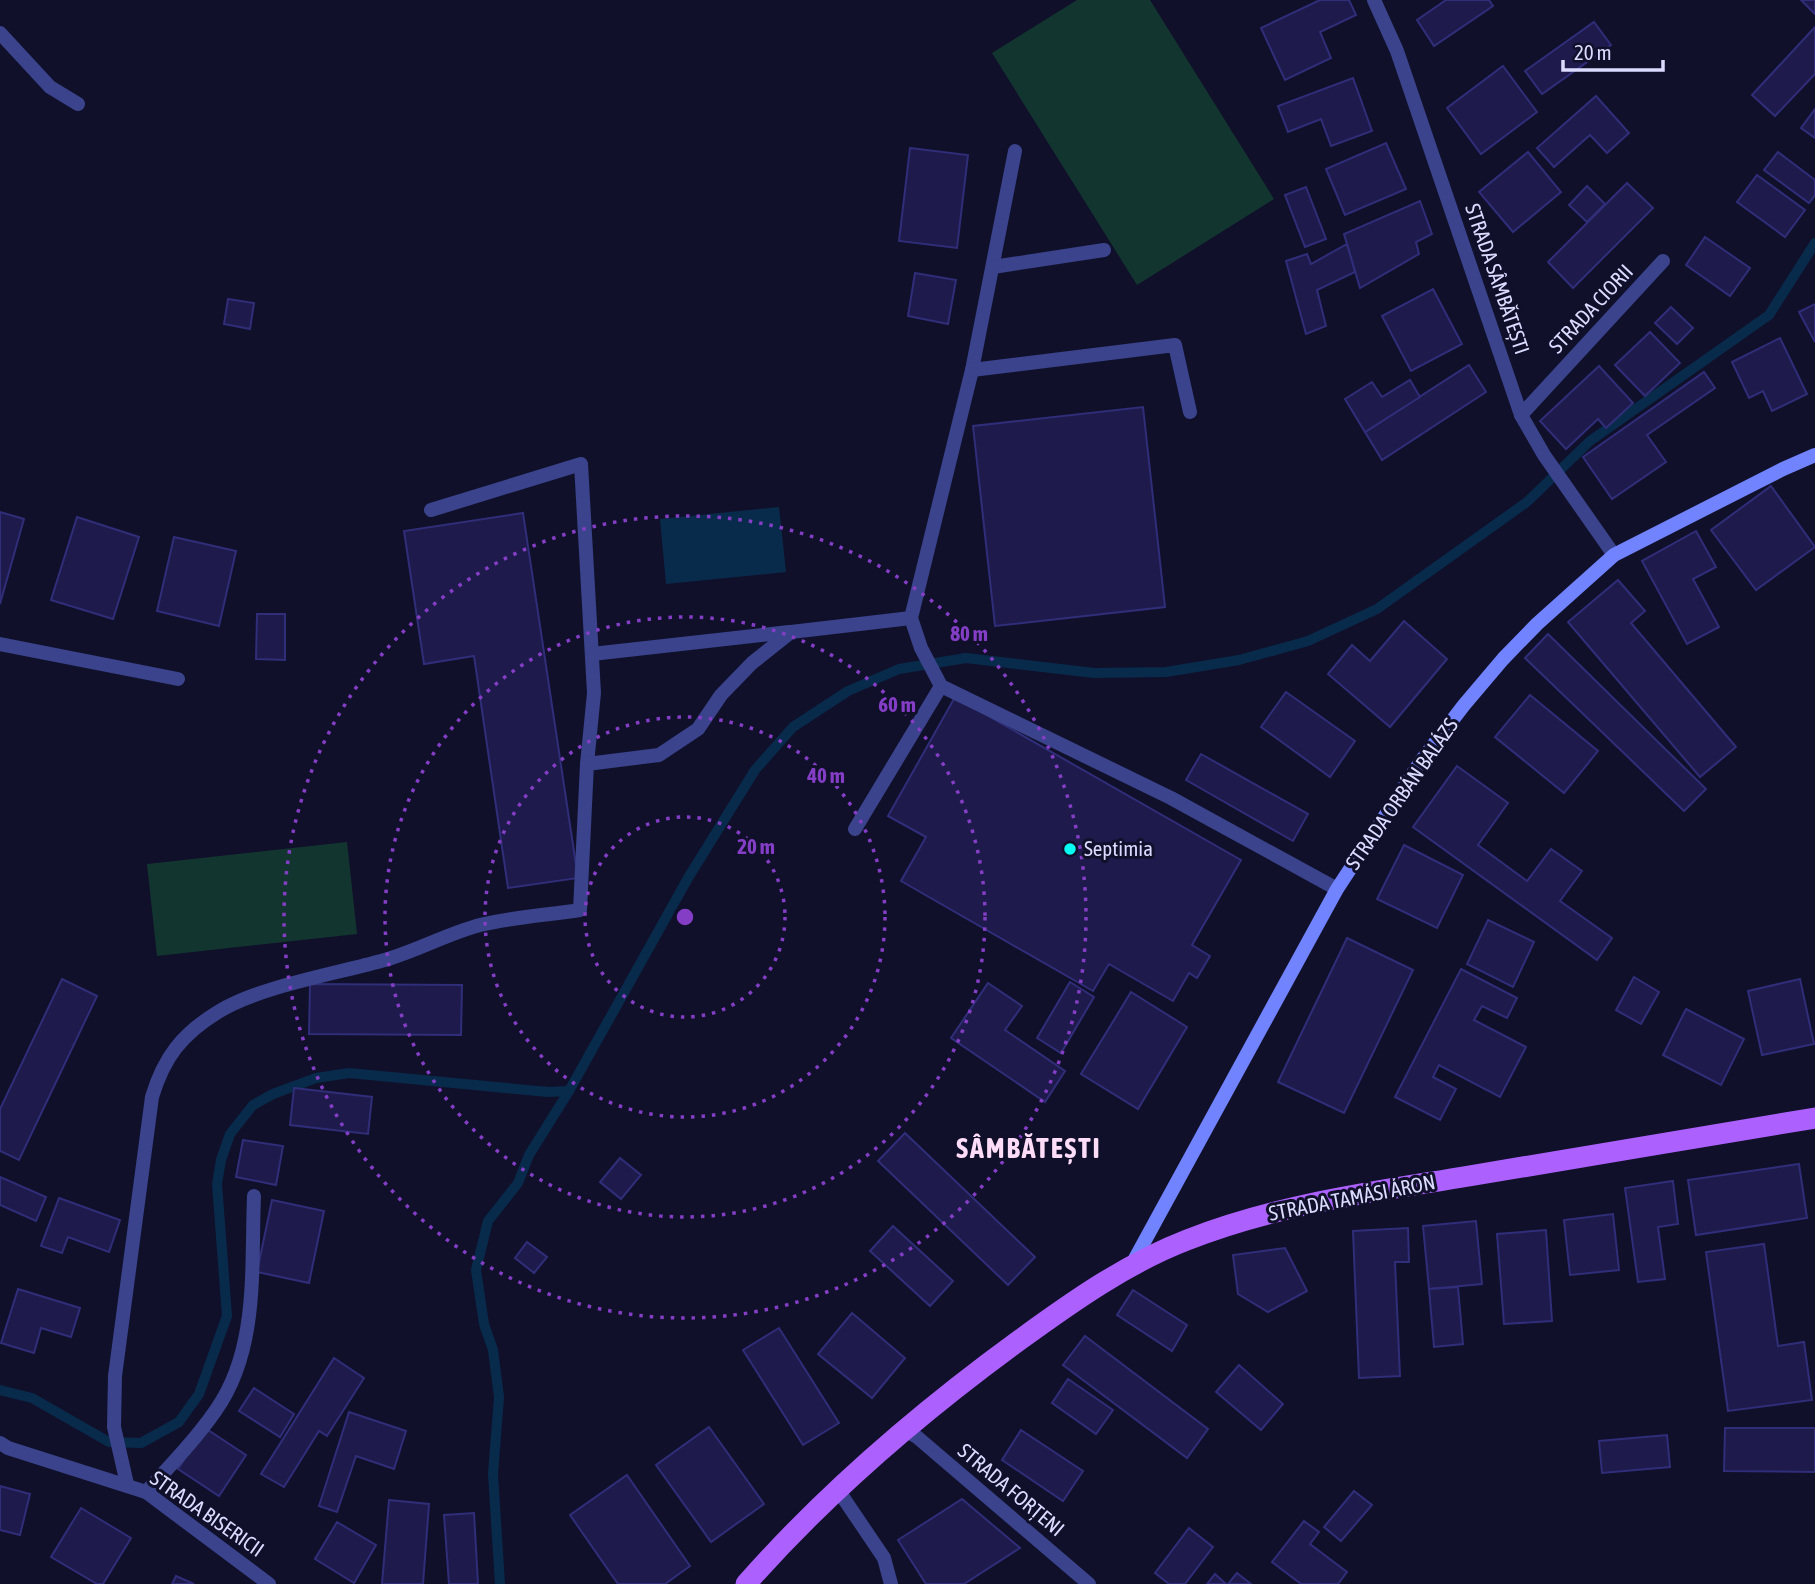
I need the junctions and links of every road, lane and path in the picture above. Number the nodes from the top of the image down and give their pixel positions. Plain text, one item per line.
1 (1374, 0) edge
2 (0, 33) edge
3 (78, 104) dead end
4 (1015, 151) dead end
5 (1104, 250) dead end
6 (1664, 261) dead end
7 (993, 267) junction
8 (972, 370) junction
9 (1190, 412) dead end
10 (1521, 415) junction
11 (1815, 455) edge
12 (431, 510) dead end
13 (1614, 555) junction
14 (911, 618) junction
15 (791, 632) junction
16 (0, 644) edge
17 (592, 653) junction
18 (178, 679) dead end
19 (939, 684) junction
20 (587, 764) junction
21 (855, 829) dead end
22 (1337, 890) junction
23 (1815, 1118) edge
24 (254, 1196) dead end
25 (1130, 1267) junction
26 (905, 1430) junction
27 (0, 1443) edge
28 (127, 1484) junction
29 (838, 1490) junction
30 (146, 1492) junction
31 (269, 1584) edge
32 (746, 1584) edge
33 (891, 1584) edge
34 (1089, 1584) edge

1 - 10 street, STRADA SÂMBĂTEȘTI
2 - 3 street
4 - 7 street
5 - 7 street
6 - 10 street, STRADA CIORII
7 - 8 street
8 - 9 street
8 - 14 street
10 - 13 street, STRADA SÂMBĂTEȘTI
11 - 13 main road, STRADA ORBÁN BALÁZS
12 - 17 street
13 - 22 main road, STRADA ORBÁN BALÁZS
14 - 15 street
14 - 19 street
15 - 17 street
15 - 20 street
16 - 18 street
17 - 20 street
19 - 21 street
19 - 22 street
20 - 28 street
22 - 25 main road, STRADA ORBÁN BALÁZS
23 - 25 main road, STRADA TAMÁSI ÁRON
24 - 30 street
25 - 26 main road, STRADA TAMÁSI ÁRON
26 - 29 main road
26 - 34 street, STRADA FORȚENI
27 - 28 street, STRADA BISERICII
28 - 30 street, STRADA BISERICII
29 - 32 main road
29 - 33 street
30 - 31 street, STRADA BISERICII

